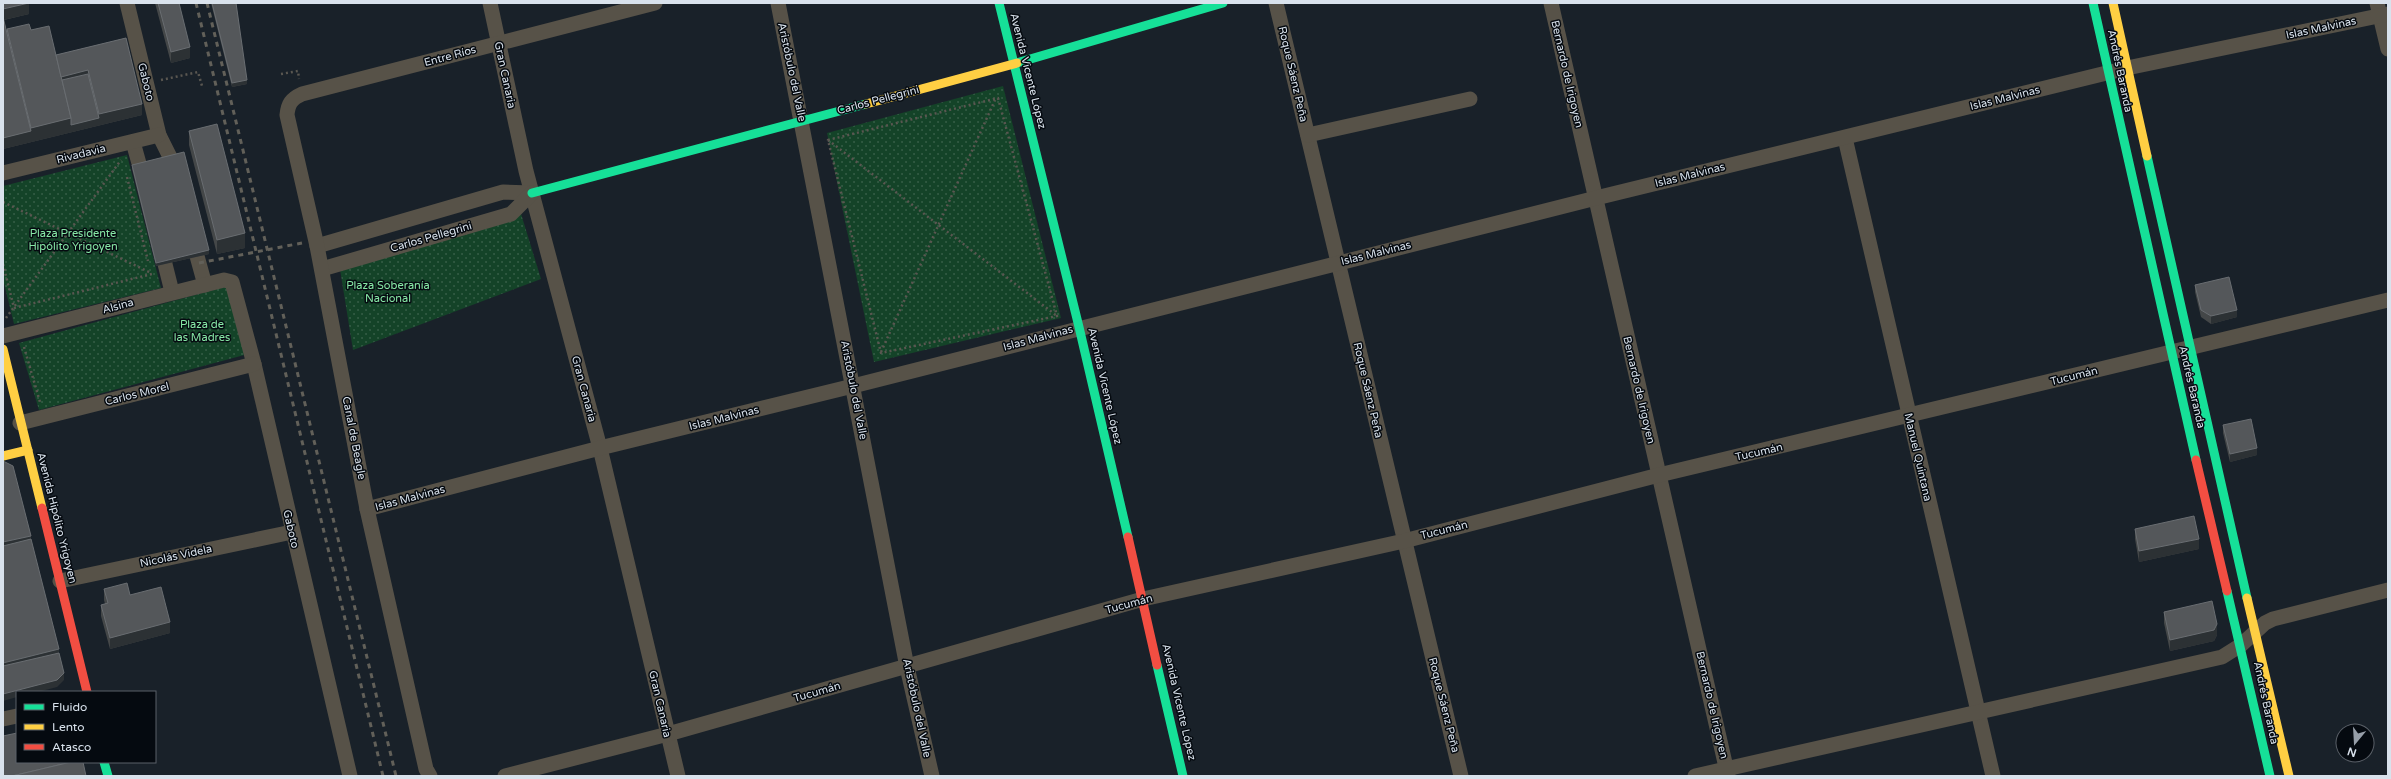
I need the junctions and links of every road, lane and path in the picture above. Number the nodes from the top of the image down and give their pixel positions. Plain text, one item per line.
1 (127, 3) edge
2 (490, 3) edge
3 (655, 3) edge
4 (778, 3) edge
5 (998, 3) edge
6 (1223, 3) edge
7 (1276, 3) edge
8 (1551, 3) edge
9 (2093, 3) edge
10 (2113, 3) edge
11 (2382, 11) edge
12 (499, 43) junction
13 (2388, 49) edge
14 (1014, 64) junction
15 (2127, 68) junction
16 (298, 71) dead end
17 (2108, 73) junction
18 (281, 74) dead end
19 (147, 83) junction
20 (202, 86) dead end
21 (292, 99) joint
22 (995, 99) junction
23 (1470, 99) dead end
24 (802, 120) junction
25 (159, 135) junction
26 (1308, 135) junction
27 (1844, 138) junction
28 (828, 140) junction
29 (134, 142) junction
30 (122, 159) junction
31 (170, 159) edge
32 (115, 161) dead end
33 (124, 166) dead end
34 (140, 167) edge
35 (3, 173) edge
36 (126, 174) dead end
37 (532, 193) junction
38 (1596, 198) junction
39 (3, 202) edge
40 (938, 225) junction
41 (68, 234) junction
42 (317, 246) junction
43 (197, 256) edge
44 (1338, 262) junction
45 (3, 264) edge
46 (165, 264) edge
47 (322, 269) junction
48 (152, 274) junction
49 (232, 282) joint
50 (205, 285) junction
51 (172, 292) junction
52 (2388, 300) edge
53 (14, 308) junction
54 (1057, 316) junction
55 (3, 322) edge
56 (1079, 328) junction
57 (3, 336) edge
58 (24, 345) dead end
59 (2189, 347) junction
60 (3, 350) edge
61 (2171, 351) junction
62 (881, 353) junction
63 (254, 364) junction
64 (853, 386) junction
65 (42, 406) dead end
66 (1909, 417) junction
67 (20, 423) junction
68 (600, 448) junction
69 (28, 450) junction
70 (3, 456) edge
71 (1659, 475) junction
72 (368, 509) junction
73 (292, 532) junction
74 (1404, 541) junction
75 (60, 581) junction
76 (2388, 590) edge
77 (1143, 599) junction
78 (2256, 630) junction
79 (2241, 645) junction
80 (907, 667) junction
81 (87, 691) edge
82 (1977, 711) junction
83 (16, 716) edge
84 (3, 719) edge
85 (668, 734) junction
86 (104, 763) edge
87 (1728, 772) edge
88 (108, 776) edge
89 (350, 776) edge
90 (430, 776) edge
91 (505, 776) edge
92 (678, 776) edge
93 (932, 776) edge
94 (1183, 776) edge
95 (1461, 776) edge
96 (1695, 776) edge
97 (1993, 776) edge
98 (2270, 776) edge
99 (2289, 776) edge

1 - 19 street, Gaboto
2 - 12 street, Gran Canaria
3 - 12 street, Entre Ríos
4 - 24 street, Aristóbulo del Valle
5 - 14 main road, Avenida Vicente López
6 - 14 main road, Carlos Pellegrini
7 - 26 street, Roque Sáenz Peña
8 - 38 street, Bernardo de Irigoyen
9 - 17 main road, Andrés Baranda
10 - 15 main road, Andrés Baranda
11 - 13 street
11 - 15 street, Islas Malvinas
12 - 21 street, Entre Ríos
12 - 37 street, Gran Canaria
14 - 24 main road, Carlos Pellegrini
14 - 56 main road, Avenida Vicente López
15 - 17 street, Islas Malvinas
15 - 59 main road, Andrés Baranda
16 - 18 path
17 - 27 street, Islas Malvinas
17 - 61 main road, Andrés Baranda
19 - 20 path
19 - 25 street, Gaboto
21 - 42 street, Canal de Beagle
22 - 28 path
22 - 40 path
22 - 54 path
23 - 26 street
24 - 37 main road, Carlos Pellegrini
24 - 64 street, Aristóbulo del Valle
25 - 29 street, Rivadavia
25 - 31 street, Gaboto
26 - 44 street, Roque Sáenz Peña
27 - 38 street, Islas Malvinas
27 - 66 street, Manuel Quintana
28 - 40 path
28 - 62 path
29 - 34 street
29 - 35 street, Rivadavia
30 - 32 path
30 - 33 path
30 - 41 path
36 - 48 path
37 - 42 street, Carlos Pellegrini
37 - 47 street, Carlos Pellegrini
37 - 68 street, Gran Canaria
38 - 44 street, Islas Malvinas
38 - 71 street, Bernardo de Irigoyen
39 - 41 path
40 - 54 path
40 - 62 path
41 - 48 path
41 - 53 path
42 - 47 street, Canal de Beagle
43 - 50 street
44 - 56 street, Islas Malvinas
44 - 74 street, Roque Sáenz Peña
45 - 53 path
46 - 51 street
47 - 72 street, Canal de Beagle
48 - 51 path
48 - 53 path
49 - 50 street, Alsina
49 - 63 street, Gaboto
50 - 51 street, Alsina
51 - 57 street, Alsina
52 - 59 street, Tucumán
53 - 55 path
54 - 62 path
56 - 64 street, Islas Malvinas
56 - 77 main road, Avenida Vicente López
58 - 65 path
59 - 61 street, Tucumán
59 - 78 main road, Andrés Baranda
60 - 67 main road, Avenida Hipólito Yrigoyen
61 - 66 street, Tucumán
61 - 79 main road, Andrés Baranda
63 - 67 street, Carlos Morel
63 - 73 street, Gaboto
64 - 68 street, Islas Malvinas
64 - 80 street, Aristóbulo del Valle
66 - 71 street, Tucumán
66 - 82 street, Manuel Quintana
67 - 69 main road, Avenida Hipólito Yrigoyen
68 - 72 street, Islas Malvinas
68 - 85 street, Gran Canaria
69 - 70 main road
69 - 75 main road, Avenida Hipólito Yrigoyen
71 - 74 street, Tucumán
71 - 87 street, Bernardo de Irigoyen
72 - 90 street, Canal de Beagle
73 - 75 street, Nicolás Videla
73 - 89 street, Gaboto
74 - 77 street, Tucumán
74 - 95 street, Roque Sáenz Peña
75 - 81 main road, Avenida Hipólito Yrigoyen
76 - 78 street
77 - 80 street, Tucumán
77 - 94 main road, Avenida Vicente López
78 - 79 street
78 - 99 main road, Andrés Baranda
79 - 82 street
79 - 98 main road, Andrés Baranda
80 - 85 street, Tucumán
80 - 93 street, Aristóbulo del Valle
82 - 87 street
82 - 97 street, Manuel Quintana
83 - 84 street
85 - 91 street, Tucumán
85 - 92 street, Gran Canaria
86 - 88 main road
87 - 96 street

